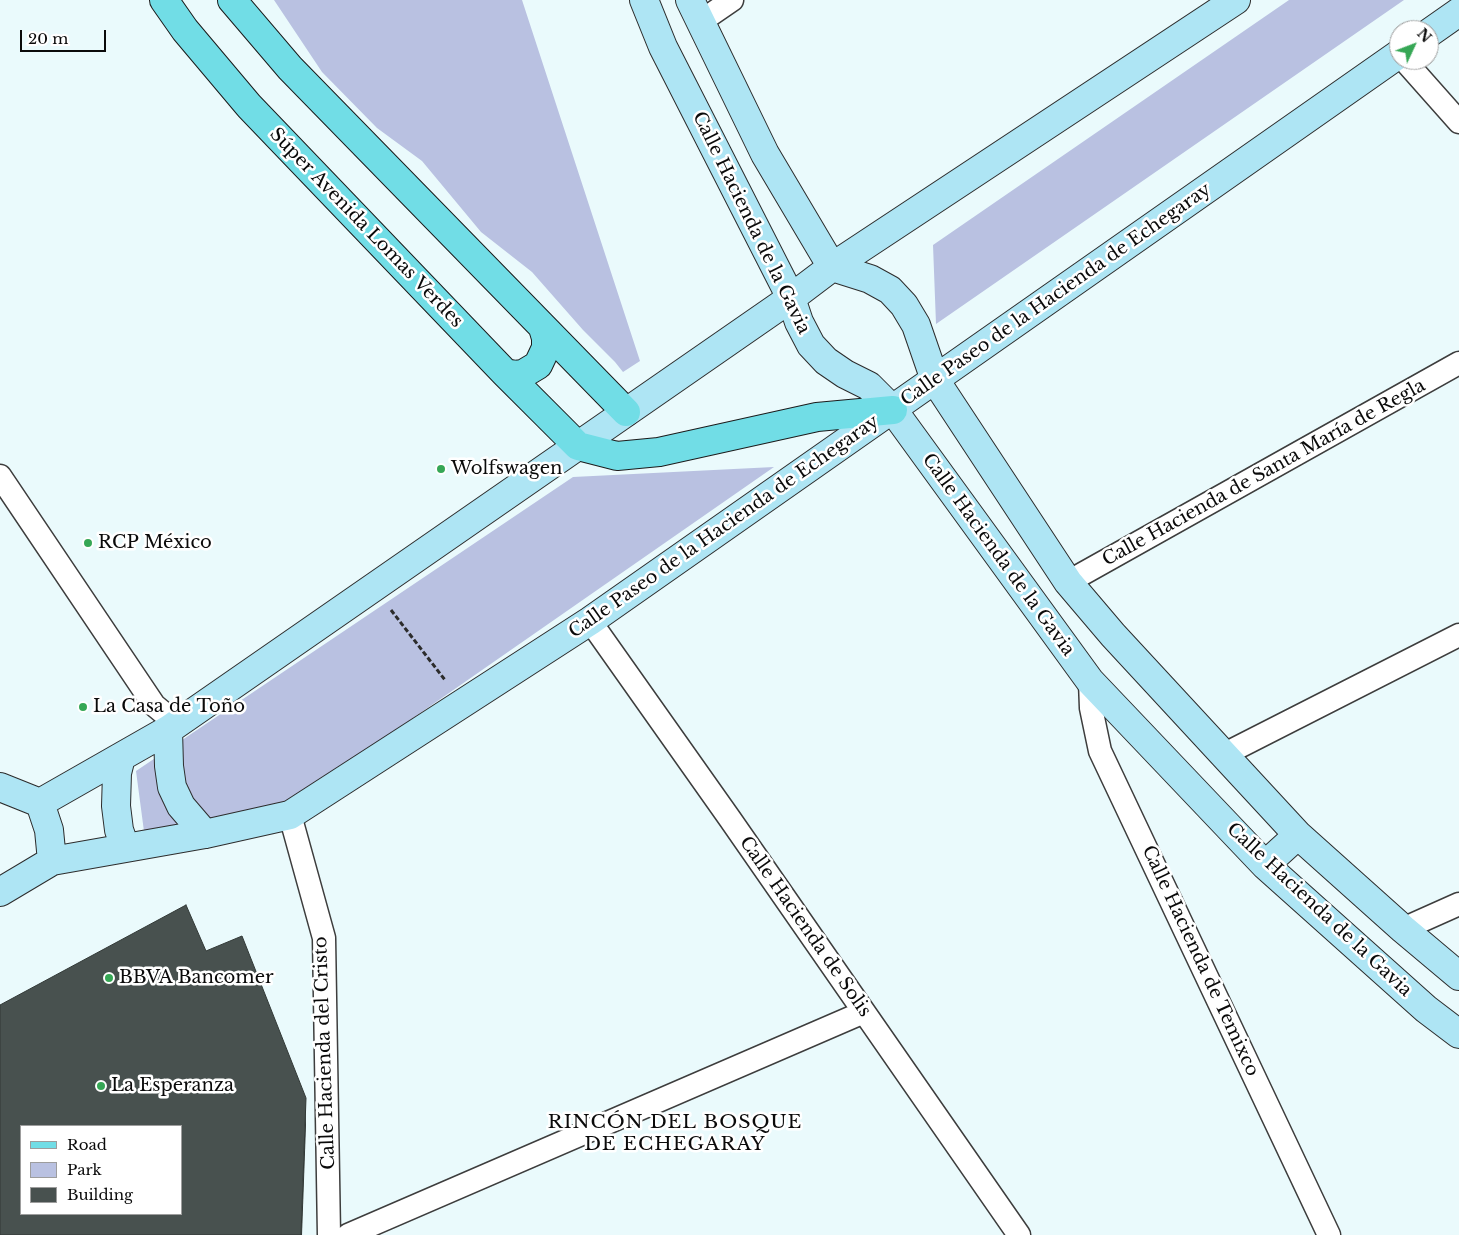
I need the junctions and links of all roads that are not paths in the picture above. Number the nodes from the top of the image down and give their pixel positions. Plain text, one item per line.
1 (164, 0) edge
2 (232, 0) edge
3 (644, 0) edge
4 (732, 0) edge
5 (1236, 0) edge
6 (695, 11) edge
7 (1459, 12) edge
8 (1439, 26) edge
9 (1389, 61) edge
10 (1413, 70) edge
11 (1459, 122) edge
12 (832, 267) junction
13 (791, 298) junction
14 (543, 328) junction
15 (1459, 363) edge
16 (506, 373) junction
17 (935, 380) junction
18 (893, 410) junction
19 (626, 412) junction
20 (578, 446) junction
21 (0, 476) edge
22 (1068, 582) junction
23 (590, 621) junction
24 (1459, 635) edge
25 (1090, 681) junction
26 (174, 725) junction
27 (1223, 754) junction
28 (121, 756) junction
29 (0, 788) edge
30 (40, 803) junction
31 (290, 815) junction
32 (205, 834) junction
33 (1298, 835) junction
34 (125, 847) junction
35 (52, 861) junction
36 (1265, 866) junction
37 (0, 892) edge
38 (1459, 904) edge
39 (1403, 929) junction
40 (1459, 976) edge
41 (864, 1012) junction
42 (1459, 1034) edge
43 (329, 1235) edge
44 (348, 1235) edge
45 (1019, 1235) edge
46 (1329, 1235) edge

1 - 16 main road, Súper Avenida Lomas Verdes
2 - 14 main road
3 - 13 main road, Calle Hacienda de la Gavia
4 - 6 street
5 - 12 main road
6 - 12 main road
7 - 8 main road
9 - 17 main road, Calle Paseo de la Hacienda de Echegaray
10 - 11 street
12 - 13 main road
12 - 17 main road
13 - 18 main road, Calle Hacienda de la Gavia
13 - 19 main road
14 - 16 main road
14 - 19 main road
15 - 22 street, Calle Hacienda de Santa María de Regla
16 - 20 main road, Súper Avenida Lomas Verdes
17 - 18 main road, Calle Paseo de la Hacienda de Echegaray
17 - 22 main road
18 - 20 main road
18 - 23 main road, Calle Paseo de la Hacienda de Echegaray
18 - 25 main road, Calle Hacienda de la Gavia
19 - 20 main road
20 - 26 main road
21 - 26 street
22 - 27 main road
23 - 31 main road, Calle Paseo de la Hacienda de Echegaray
23 - 41 street, Calle Hacienda de Solis
24 - 27 street
25 - 36 main road, Calle Hacienda de la Gavia
25 - 46 street, Calle Hacienda de Temixco
26 - 28 main road
26 - 32 main road
27 - 33 main road
28 - 30 main road
28 - 34 main road
29 - 30 main road
30 - 35 main road
31 - 32 main road, Calle Paseo de la Hacienda de Echegaray
31 - 43 street, Calle Hacienda del Cristo
32 - 34 main road, Calle Paseo de la Hacienda de Echegaray
33 - 36 main road
33 - 39 main road
34 - 35 main road, Calle Paseo de la Hacienda de Echegaray
35 - 37 main road, Calle Paseo de la Hacienda de Echegaray
36 - 42 main road, Calle Hacienda de la Gavia
38 - 39 street
39 - 40 main road
41 - 44 street
41 - 45 street, Calle Hacienda de Solis

